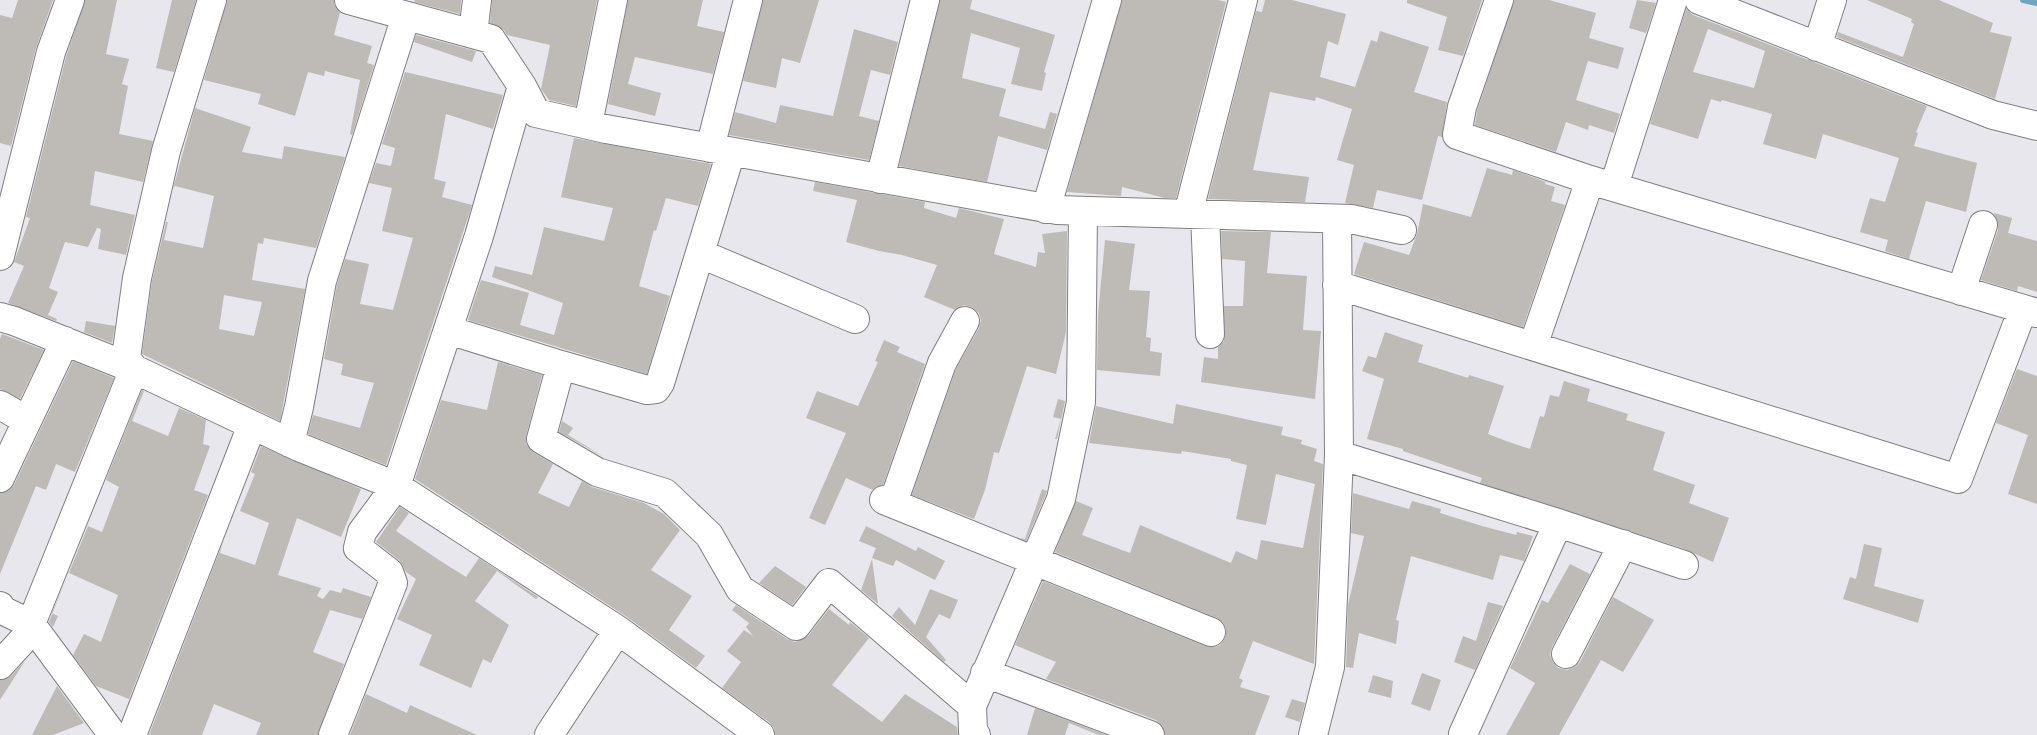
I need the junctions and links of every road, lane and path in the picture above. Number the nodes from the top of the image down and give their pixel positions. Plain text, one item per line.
1 (70, 0) edge
2 (212, 0) edge
3 (477, 0) edge
4 (613, 0) edge
5 (748, 0) edge
6 (925, 0) edge
7 (1107, 0) edge
8 (1243, 0) edge
9 (1499, 0) edge
10 (1673, 0) edge
11 (1699, 0) edge
12 (1832, 0) edge
13 (360, 2) edge
14 (406, 16) junction
15 (473, 34) junction
16 (1817, 47) junction
17 (522, 86) junction
18 (588, 124) junction
19 (2037, 126) edge
20 (720, 150) junction
21 (880, 179) junction
22 (1602, 183) junction
23 (1046, 208) junction
24 (1083, 211) junction
25 (1196, 215) junction
26 (1337, 218) junction
27 (1983, 225) dead end
28 (1402, 230) dead end
29 (701, 254) junction
30 (0, 256) edge
31 (1337, 285) junction
32 (1962, 291) junction
33 (2030, 311) edge
34 (0, 317) edge
35 (855, 319) dead end
36 (965, 321) dead end
37 (448, 330) junction
38 (1210, 334) dead end
39 (64, 341) junction
40 (1533, 346) junction
41 (561, 365) junction
42 (134, 369) junction
43 (0, 405) edge
44 (26, 420) junction
45 (252, 425) junction
46 (290, 443) junction
47 (1339, 455) junction
48 (0, 478) edge
49 (396, 486) junction
50 (1558, 523) junction
51 (1622, 544) junction
52 (1033, 562) junction
53 (1684, 565) dead end
54 (0, 606) edge
55 (32, 627) junction
56 (618, 630) junction
57 (1211, 632) dead end
58 (1566, 654) dead end
59 (0, 665) edge
60 (985, 672) junction
61 (973, 727) edge
62 (1463, 734) edge
63 (113, 735) edge
64 (132, 735) edge
65 (333, 735) edge
66 (549, 735) edge
67 (760, 735) edge
68 (1150, 735) edge
69 (1313, 735) edge

1 - 30 street
2 - 42 street
3 - 15 street
4 - 18 street
5 - 20 street
6 - 21 street
7 - 23 street
8 - 25 street
9 - 22 street
10 - 22 street
11 - 16 street
12 - 16 street
13 - 14 street
14 - 15 street
14 - 46 street
15 - 17 street
16 - 19 street
17 - 18 street
17 - 37 street
18 - 20 street
20 - 21 street
20 - 29 street
21 - 23 street
22 - 32 street
22 - 40 street
23 - 24 street
24 - 25 street
24 - 52 street
25 - 26 street
25 - 38 street
26 - 28 street
26 - 31 street
27 - 32 street
29 - 35 street
29 - 41 street
31 - 40 street
31 - 47 street
32 - 33 street
33 - 40 street
34 - 39 street
36 - 52 street
37 - 41 street
37 - 49 street
39 - 42 street
39 - 44 street
41 - 61 street
42 - 45 street
42 - 55 street
43 - 44 street
44 - 48 street
45 - 46 street
45 - 64 street
46 - 49 street
47 - 50 street
47 - 69 street
49 - 56 street
49 - 65 street
50 - 51 street
50 - 62 street
51 - 53 street
51 - 58 street
52 - 57 street
52 - 60 street
54 - 55 street
55 - 59 street
55 - 63 street
56 - 66 street
56 - 67 street
60 - 61 street
60 - 68 street

